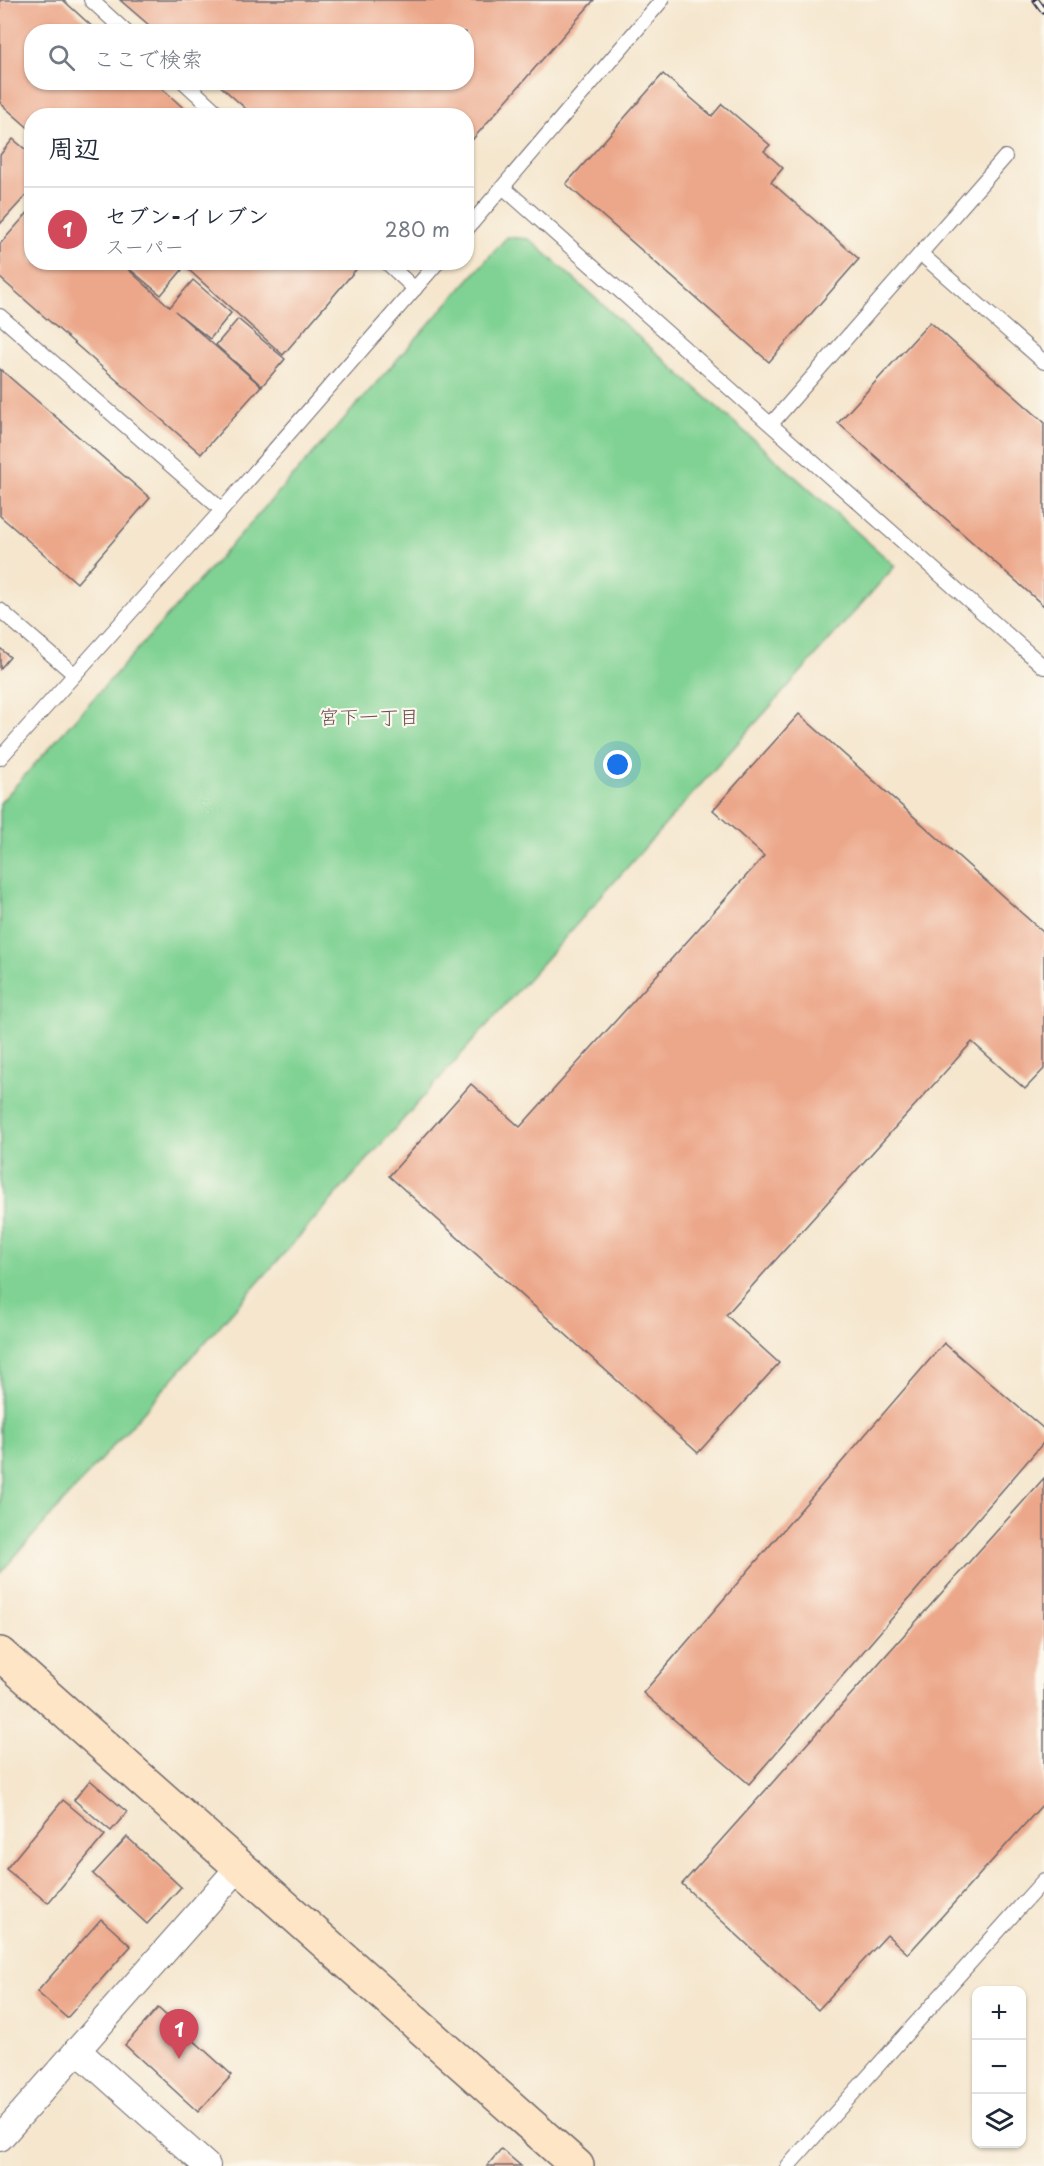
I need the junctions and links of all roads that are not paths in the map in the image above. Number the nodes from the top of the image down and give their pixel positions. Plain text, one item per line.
1 (91, 0) edge
2 (662, 0) edge
3 (117, 24) edge
4 (193, 90) edge
5 (212, 108) edge
6 (1005, 157) dead end
7 (504, 188) junction
8 (474, 221) edge
9 (921, 254) junction
10 (395, 270) edge
11 (431, 270) edge
12 (415, 289) junction
13 (0, 316) edge
14 (1044, 362) edge
15 (772, 423) junction
16 (222, 510) junction
17 (0, 610) edge
18 (1044, 667) edge
19 (74, 674) junction
20 (0, 758) edge
21 (0, 1654) edge
22 (239, 1867) junction
23 (1044, 1880) edge
24 (77, 2050) junction
25 (0, 2138) edge
26 (207, 2166) edge
27 (577, 2166) edge
28 (788, 2166) edge

1 - 3 lane
2 - 7 lane
4 - 5 lane
6 - 9 lane
7 - 8 lane
7 - 15 lane
9 - 14 lane
9 - 15 lane
10 - 12 lane
11 - 12 lane
12 - 16 lane
13 - 16 lane
15 - 18 lane
16 - 19 lane
17 - 19 lane
19 - 20 lane
21 - 22 street
22 - 24 street
22 - 27 street
23 - 28 lane
24 - 25 street
24 - 26 street

